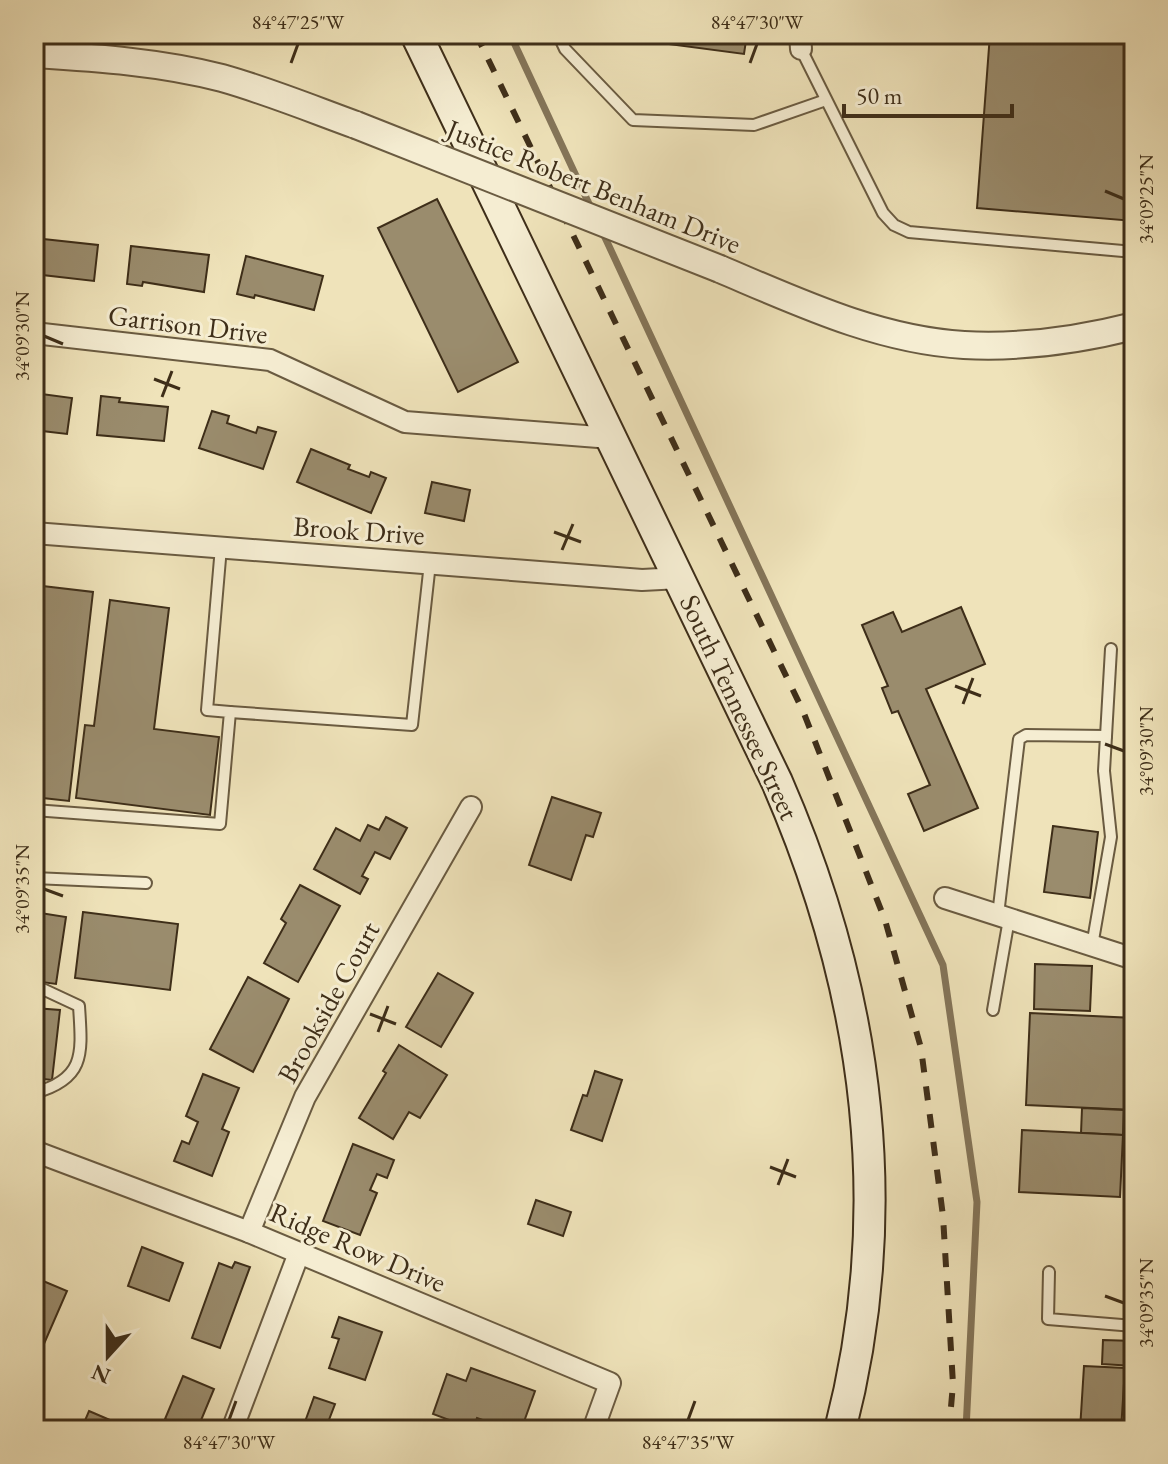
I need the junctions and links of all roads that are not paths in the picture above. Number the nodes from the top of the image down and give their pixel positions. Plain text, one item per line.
1 (416, 34) edge
2 (558, 34) edge
3 (800, 42) edge
4 (34, 54) edge
5 (826, 100) junction
6 (1134, 252) edge
7 (1132, 328) edge
8 (34, 333) edge
9 (611, 438) junction
10 (34, 533) edge
11 (221, 547) junction
12 (430, 563) junction
13 (680, 578) junction
14 (1111, 649) dead end
15 (230, 712) junction
16 (1106, 736) junction
17 (471, 807) dead end
18 (34, 810) edge
19 (34, 878) edge
20 (146, 883) dead end
21 (945, 898) dead end
22 (1003, 917) junction
23 (1092, 946) junction
24 (1134, 959) edge
25 (34, 985) edge
26 (993, 1010) dead end
27 (34, 1093) edge
28 (34, 1151) edge
29 (249, 1232) junction
30 (299, 1253) junction
31 (1049, 1272) dead end
32 (1134, 1326) edge
33 (232, 1430) edge
34 (593, 1430) edge
35 (840, 1430) edge

1 - 9 main road, South Tennessee Street
2 - 5 lane
3 - 5 lane
4 - 7 street, Justice Robert Benham Drive, bridge
5 - 6 lane
8 - 9 street, Garrison Drive
9 - 13 main road, South Tennessee Street
10 - 11 street, Brook Drive
11 - 12 street, Brook Drive
11 - 15 lane
12 - 13 street, Brook Drive
12 - 15 lane
13 - 35 main road, South Tennessee Street
14 - 16 lane
15 - 18 lane
16 - 22 lane
16 - 23 lane
17 - 29 street, Brookside Court
19 - 20 lane
21 - 22 street
22 - 23 street
22 - 26 lane
23 - 24 street
25 - 27 lane
28 - 29 street, Ridge Row Drive
29 - 30 street, Ridge Row Drive
30 - 33 street
30 - 34 street, Ridge Row Drive
31 - 32 lane

